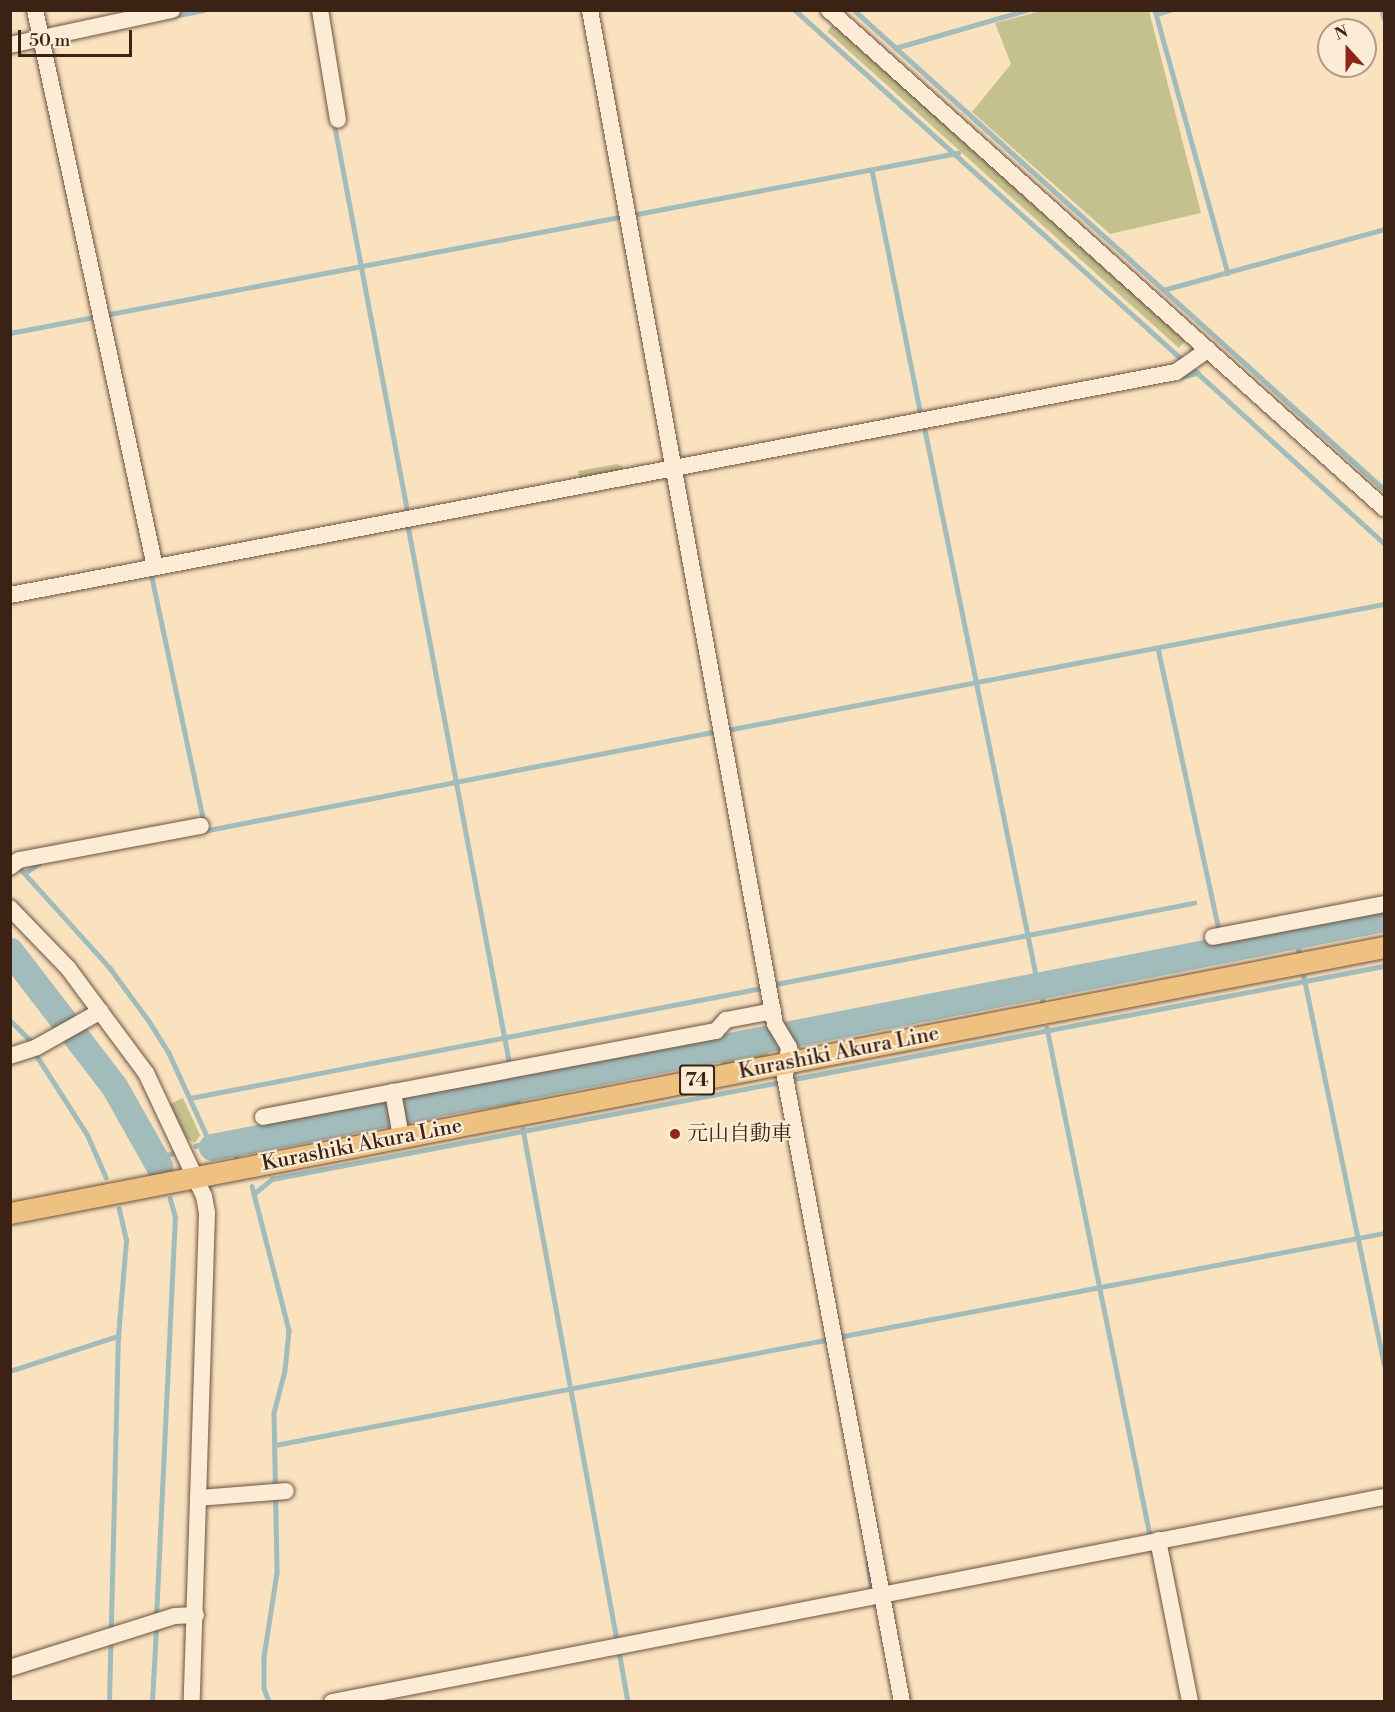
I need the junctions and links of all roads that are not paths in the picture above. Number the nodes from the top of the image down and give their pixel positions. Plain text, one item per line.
1 (35, 10) edge
2 (172, 10) edge
3 (320, 10) edge
4 (590, 10) edge
5 (829, 10) edge
6 (42, 41) junction
7 (10, 45) edge
8 (338, 120) dead end
9 (1208, 350) junction
10 (672, 468) junction
11 (1384, 508) edge
12 (155, 567) junction
13 (10, 595) edge
14 (201, 826) dead end
15 (14, 865) edge
16 (1384, 904) edge
17 (10, 908) edge
18 (1218, 936) dead end
19 (1384, 947) edge
20 (101, 1011) junction
21 (773, 1011) junction
22 (10, 1056) edge
23 (786, 1075) junction
24 (397, 1113) junction
25 (262, 1117) dead end
26 (197, 1177) junction
27 (10, 1213) edge
28 (280, 1491) dead end
29 (1384, 1497) edge
30 (198, 1498) junction
31 (1156, 1543) junction
32 (880, 1597) junction
33 (196, 1615) junction
34 (10, 1668) edge
35 (192, 1701) edge
36 (332, 1701) edge
37 (902, 1701) edge
38 (1190, 1701) edge

1 - 6 street
2 - 6 street
3 - 8 street
4 - 10 street
5 - 9 street
6 - 7 street
6 - 12 street
9 - 10 street
9 - 11 street
10 - 12 street
10 - 21 street
12 - 13 street
14 - 15 street
16 - 18 street
17 - 20 street
19 - 23 main road, Kurashiki Akura Line / 74
20 - 22 street
20 - 26 street
21 - 23 street
21 - 24 street
23 - 24 main road, Kurashiki Akura Line / 74
23 - 32 street
24 - 25 street
24 - 26 main road, Kurashiki Akura Line / 74
26 - 27 main road, Kurashiki Akura Line / 74
26 - 30 street
28 - 30 street
29 - 31 street
30 - 33 street
31 - 32 street
31 - 38 street
32 - 36 street
32 - 37 street
33 - 34 street
33 - 35 street

